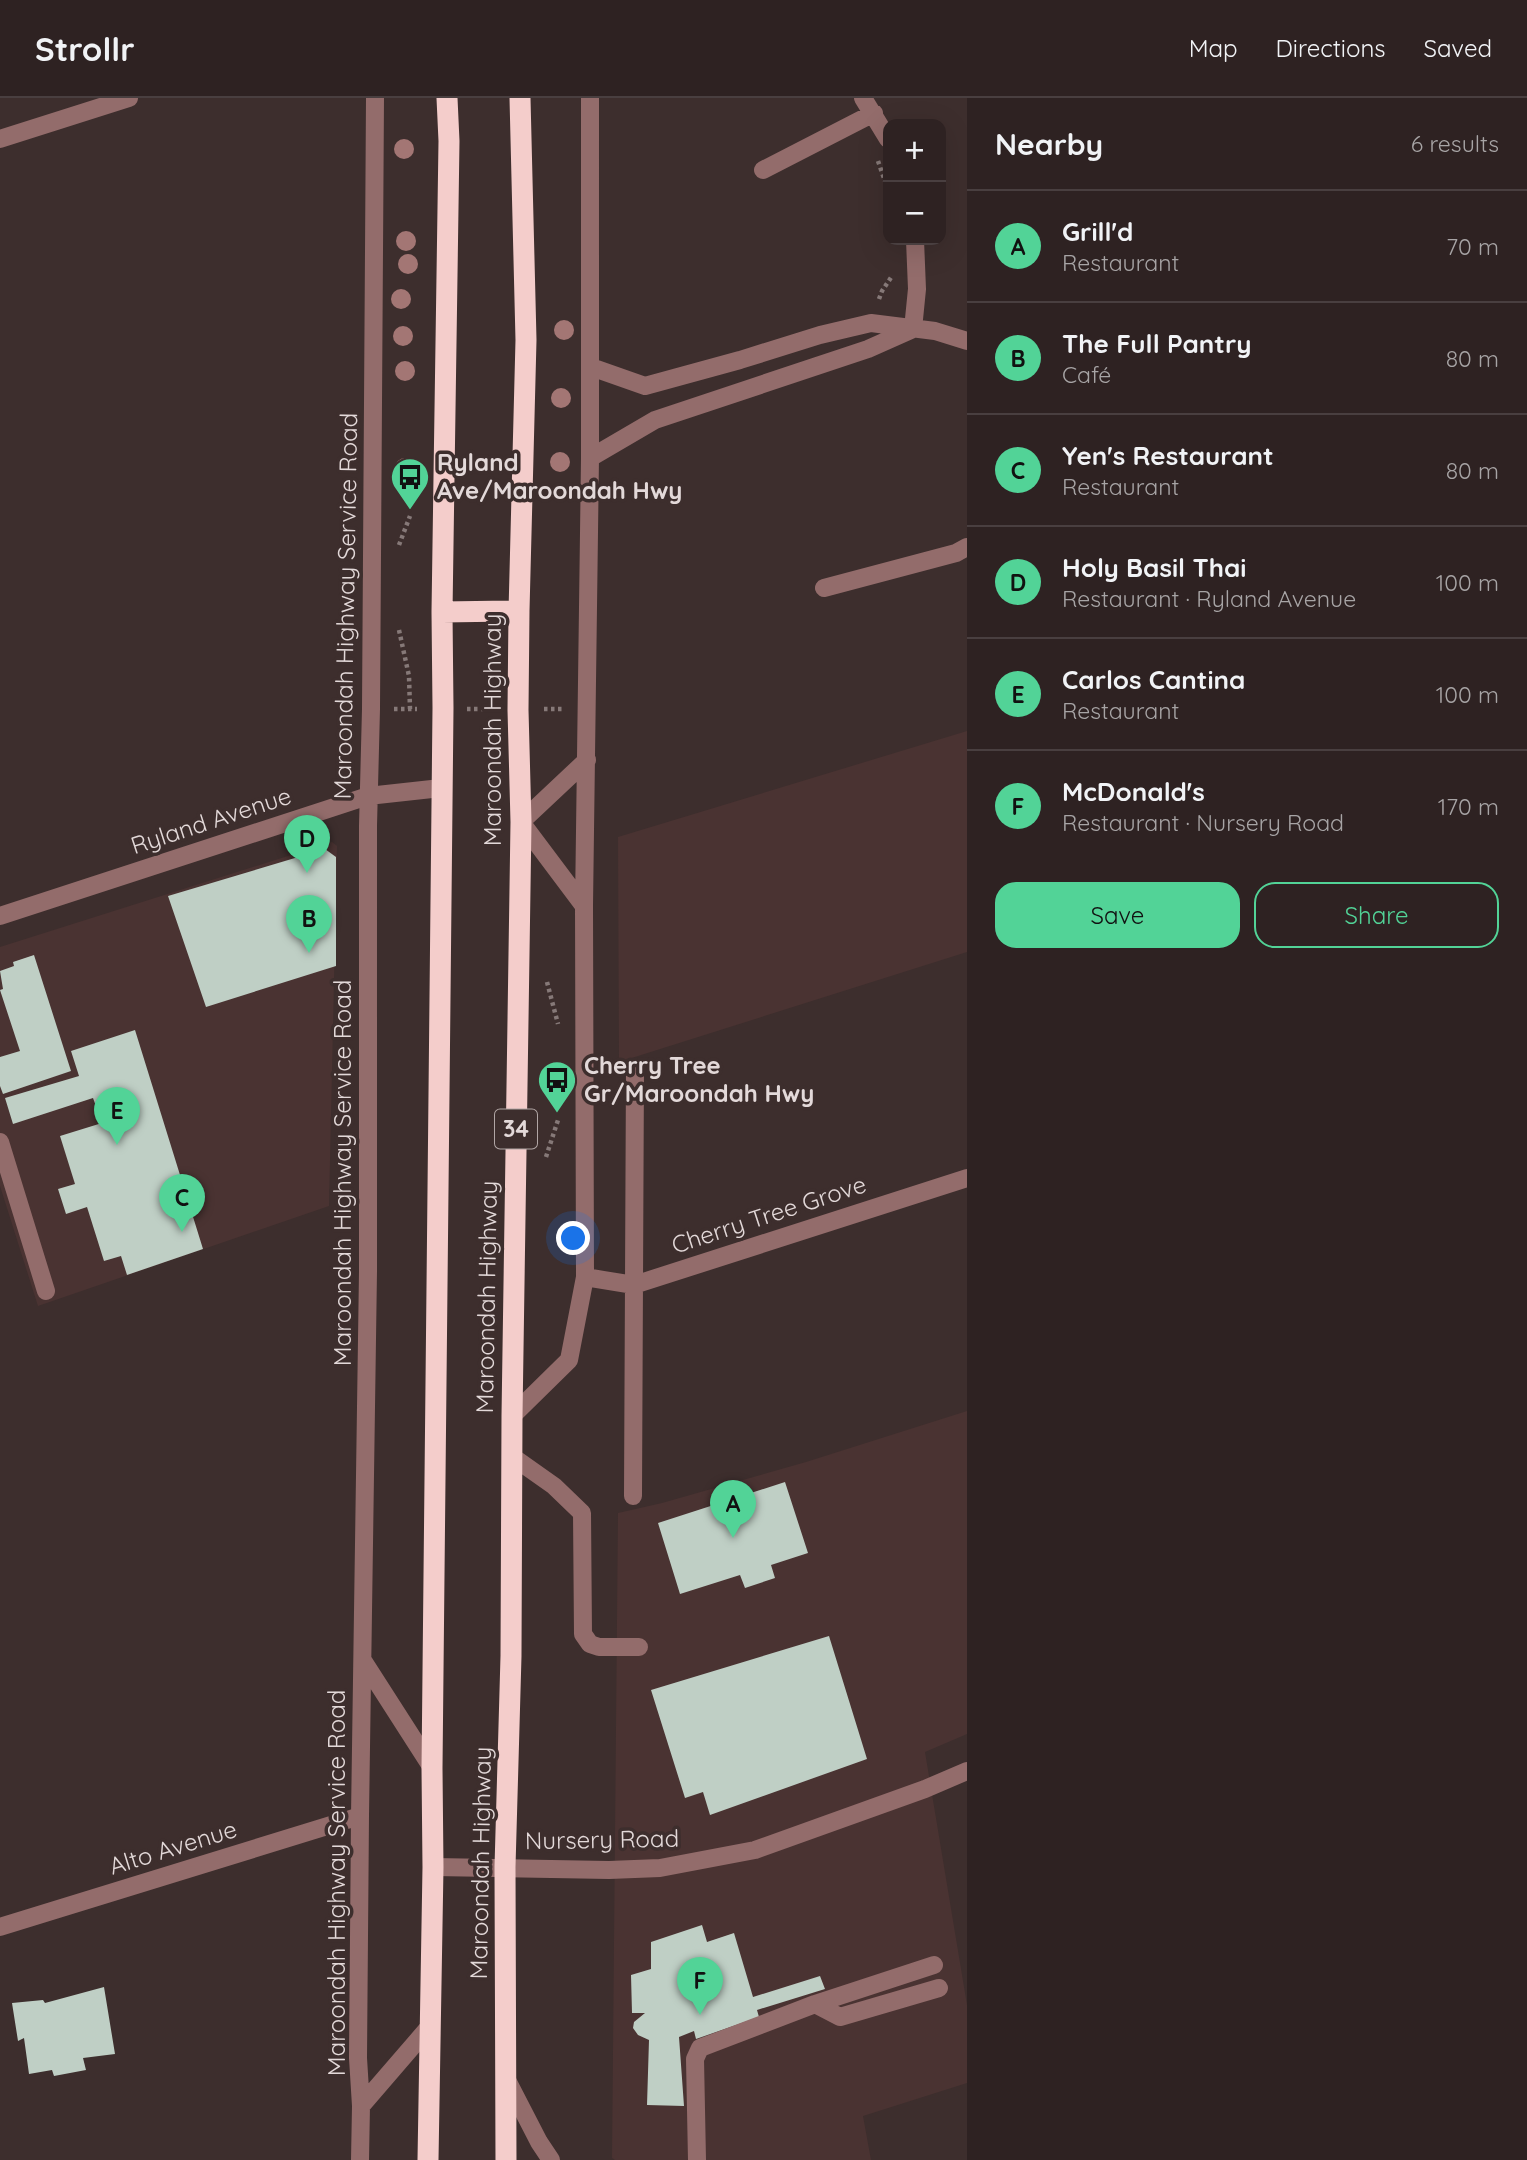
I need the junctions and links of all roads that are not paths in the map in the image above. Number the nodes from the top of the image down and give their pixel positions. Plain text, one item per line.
1 (129, 98) edge
2 (375, 98) edge
3 (447, 98) edge
4 (520, 98) edge
5 (590, 98) edge
6 (869, 105) edge
7 (883, 130) edge
8 (0, 139) edge
9 (763, 170) dead end
10 (915, 245) edge
11 (913, 329) junction
12 (967, 341) edge
13 (591, 367) junction
14 (590, 457) junction
15 (967, 547) edge
16 (824, 588) dead end
17 (519, 611) junction
18 (442, 612) junction
19 (587, 760) junction
20 (441, 788) junction
21 (368, 796) junction
22 (521, 821) junction
23 (584, 906) junction
24 (0, 916) edge
25 (635, 1067) dead end
26 (0, 1142) edge
27 (967, 1178) edge
28 (585, 1278) junction
29 (634, 1284) junction
30 (46, 1291) dead end
31 (512, 1416) junction
32 (513, 1457) junction
33 (632, 1496) dead end
34 (639, 1647) dead end
35 (364, 1661) junction
36 (432, 1768) junction
37 (967, 1771) edge
38 (360, 1816) junction
39 (433, 1867) junction
40 (505, 1867) junction
41 (0, 1927) edge
42 (934, 1965) dead end
43 (939, 1988) dead end
44 (815, 2004) junction
45 (430, 2026) junction
46 (504, 2075) junction
47 (361, 2106) junction
48 (360, 2160) edge
49 (428, 2160) edge
50 (506, 2160) edge
51 (551, 2160) edge
52 (697, 2160) edge

1 - 8 street
2 - 21 street, Maroondah Highway Service Road
3 - 18 highway, Maroondah Highway
4 - 17 highway, Maroondah Highway / 34
5 - 13 street
6 - 7 street
6 - 9 street
10 - 11 street
11 - 12 street
11 - 13 street
11 - 14 street
13 - 14 street
14 - 19 street
15 - 16 street
17 - 18 highway
17 - 22 highway, Maroondah Highway / 34
18 - 20 highway, Maroondah Highway
19 - 22 street
19 - 23 street
20 - 21 street, Ryland Avenue
20 - 36 highway, Maroondah Highway
21 - 24 street, Ryland Avenue
21 - 35 street, Maroondah Highway Service Road
22 - 23 street
22 - 31 highway, Maroondah Highway / 34
23 - 28 street
25 - 29 street
26 - 30 street
27 - 29 street, Cherry Tree Grove
28 - 29 street, Cherry Tree Grove
28 - 31 street
29 - 33 street
31 - 32 highway, Maroondah Highway / 34
32 - 34 street
32 - 40 highway, Maroondah Highway / 34
35 - 36 street, Maroondah Highway Service Road
35 - 38 street, Maroondah Highway Service Road
36 - 39 highway, Maroondah Highway
37 - 40 street, Nursery Road
38 - 41 street, Alto Avenue
38 - 47 street, Maroondah Highway Service Road
39 - 40 street, Nursery Road
39 - 45 highway, Maroondah Highway
40 - 46 highway, Maroondah Highway / 34
42 - 44 street
43 - 44 street
44 - 52 street
45 - 47 street, Maroondah Highway Service Road
45 - 49 highway, Maroondah Highway
46 - 50 highway, Maroondah Highway / 34
46 - 51 street
47 - 48 street, Maroondah Highway Service Road

